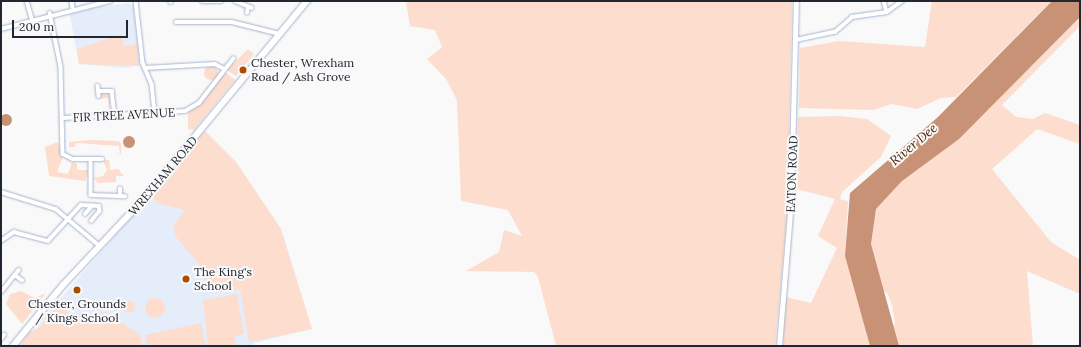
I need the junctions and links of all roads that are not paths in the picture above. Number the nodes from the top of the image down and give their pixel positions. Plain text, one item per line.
1 (27, 1) edge
2 (72, 1) edge
3 (110, 1) edge
4 (136, 1) edge
5 (202, 1) edge
6 (220, 1) edge
7 (235, 1) edge
8 (307, 1) edge
9 (796, 1) edge
10 (884, 1) edge
11 (902, 1) edge
12 (73, 8) junction
13 (887, 12) junction
14 (50, 13) junction
15 (247, 13) dead end
16 (32, 18) junction
17 (176, 22) dead end
18 (1, 29) edge
19 (280, 34) junction
20 (796, 40) junction
21 (232, 59) dead end
22 (145, 68) junction
23 (225, 69) junction
24 (99, 96) dead end
25 (154, 112) junction
26 (115, 116) junction
27 (63, 118) junction
28 (91, 159) junction
29 (102, 159) dead end
30 (120, 189) dead end
31 (1, 192) edge
32 (120, 196) junction
33 (125, 196) dead end
34 (92, 206) junction
35 (85, 214) dead end
36 (68, 219) junction
37 (92, 221) dead end
38 (1, 241) edge
39 (101, 246) junction
40 (19, 270) dead end
41 (15, 275) junction
42 (22, 280) dead end
43 (1, 292) edge
44 (4, 335) dead end
45 (1, 339) edge
46 (13, 346) edge
47 (779, 346) edge

1 - 16 street
2 - 12 street
3 - 12 street
4 - 22 street
5 - 6 street
7 - 15 street
8 - 19 highway, WREXHAM ROAD
9 - 20 street, EATON ROAD
10 - 13 street
11 - 13 street
12 - 14 street
13 - 20 street
14 - 16 street
14 - 27 street
16 - 18 street
17 - 19 street
19 - 39 highway, WREXHAM ROAD
20 - 47 street, EATON ROAD
21 - 23 street, FIR TREE AVENUE
22 - 23 street
22 - 25 street
23 - 25 street, FIR TREE AVENUE
24 - 26 street
25 - 26 street, FIR TREE AVENUE
26 - 27 street, FIR TREE AVENUE
27 - 28 street
28 - 29 street
28 - 32 street
30 - 32 street
31 - 36 street
32 - 33 street
34 - 35 street
34 - 36 street
34 - 37 street
36 - 38 street
36 - 39 street
39 - 46 highway, WREXHAM ROAD
40 - 41 street
41 - 42 street
41 - 43 street
44 - 45 street

